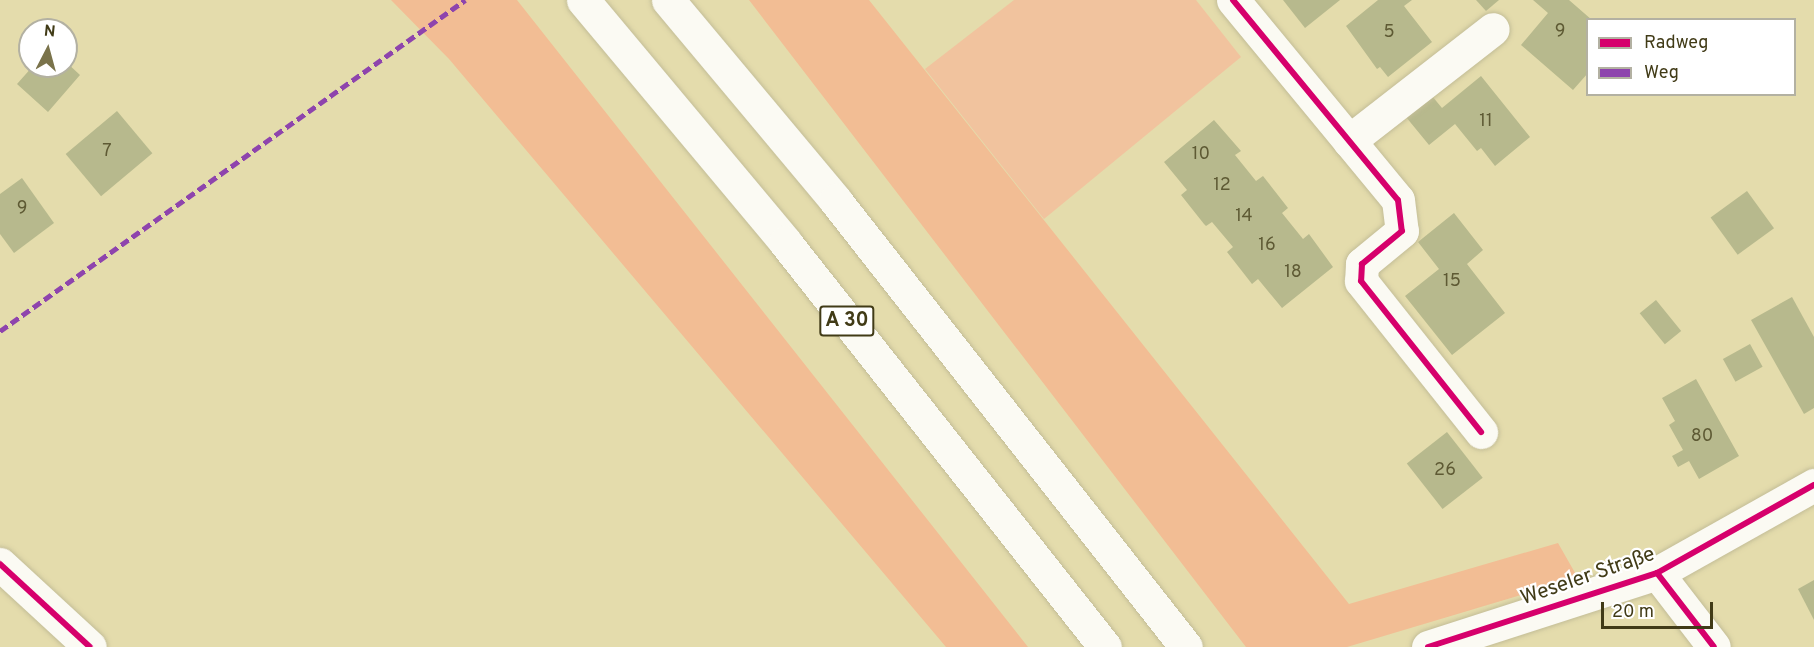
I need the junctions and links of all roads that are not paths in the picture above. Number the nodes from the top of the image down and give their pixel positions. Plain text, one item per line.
1 (583, 0) edge
2 (668, 0) edge
3 (1233, 0) edge
4 (1493, 29) dead end
5 (1349, 141) junction
6 (1481, 432) dead end
7 (1814, 485) edge
8 (0, 564) edge
9 (1657, 573) junction
10 (69, 640) edge
11 (1106, 647) edge
12 (1186, 647) edge
13 (1428, 647) edge
14 (1714, 647) edge

1 - 11 main road, A 30
2 - 12 main road
3 - 5 main road
4 - 5 main road
5 - 6 main road
7 - 9 main road, Weseler Straße
8 - 10 main road
9 - 13 main road, Weseler Straße
9 - 14 main road

